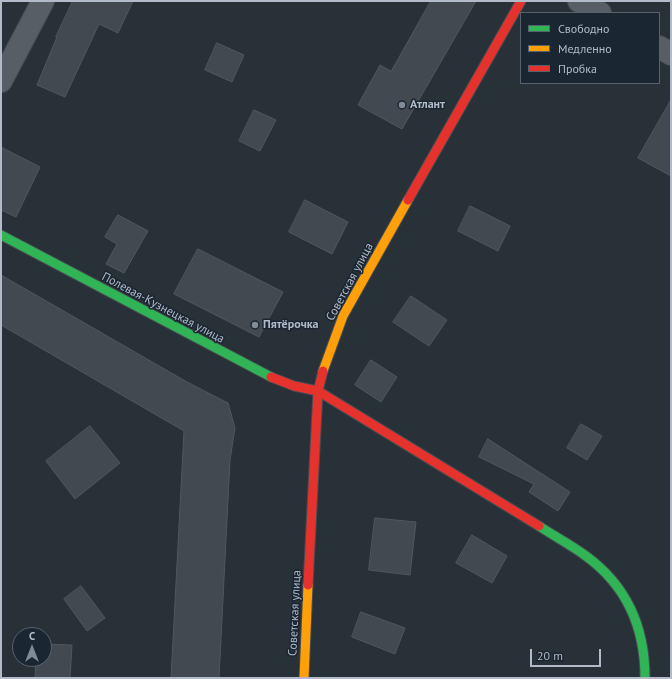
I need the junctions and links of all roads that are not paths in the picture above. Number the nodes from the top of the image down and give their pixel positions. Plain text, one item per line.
1 (43, 1) edge
2 (521, 1) edge
3 (579, 1) edge
4 (598, 12) edge
5 (660, 48) edge
6 (671, 54) edge
7 (1, 81) edge
8 (1, 235) edge
9 (318, 391) junction
10 (304, 678) edge
11 (645, 678) edge

1 - 7 street
2 - 9 main road, Советская улица
3 - 4 street
5 - 6 street
8 - 9 main road, Полевая-Кузнецкая улица
9 - 10 main road, Советская улица
9 - 11 main road, Полевая-Кузнецкая улица

